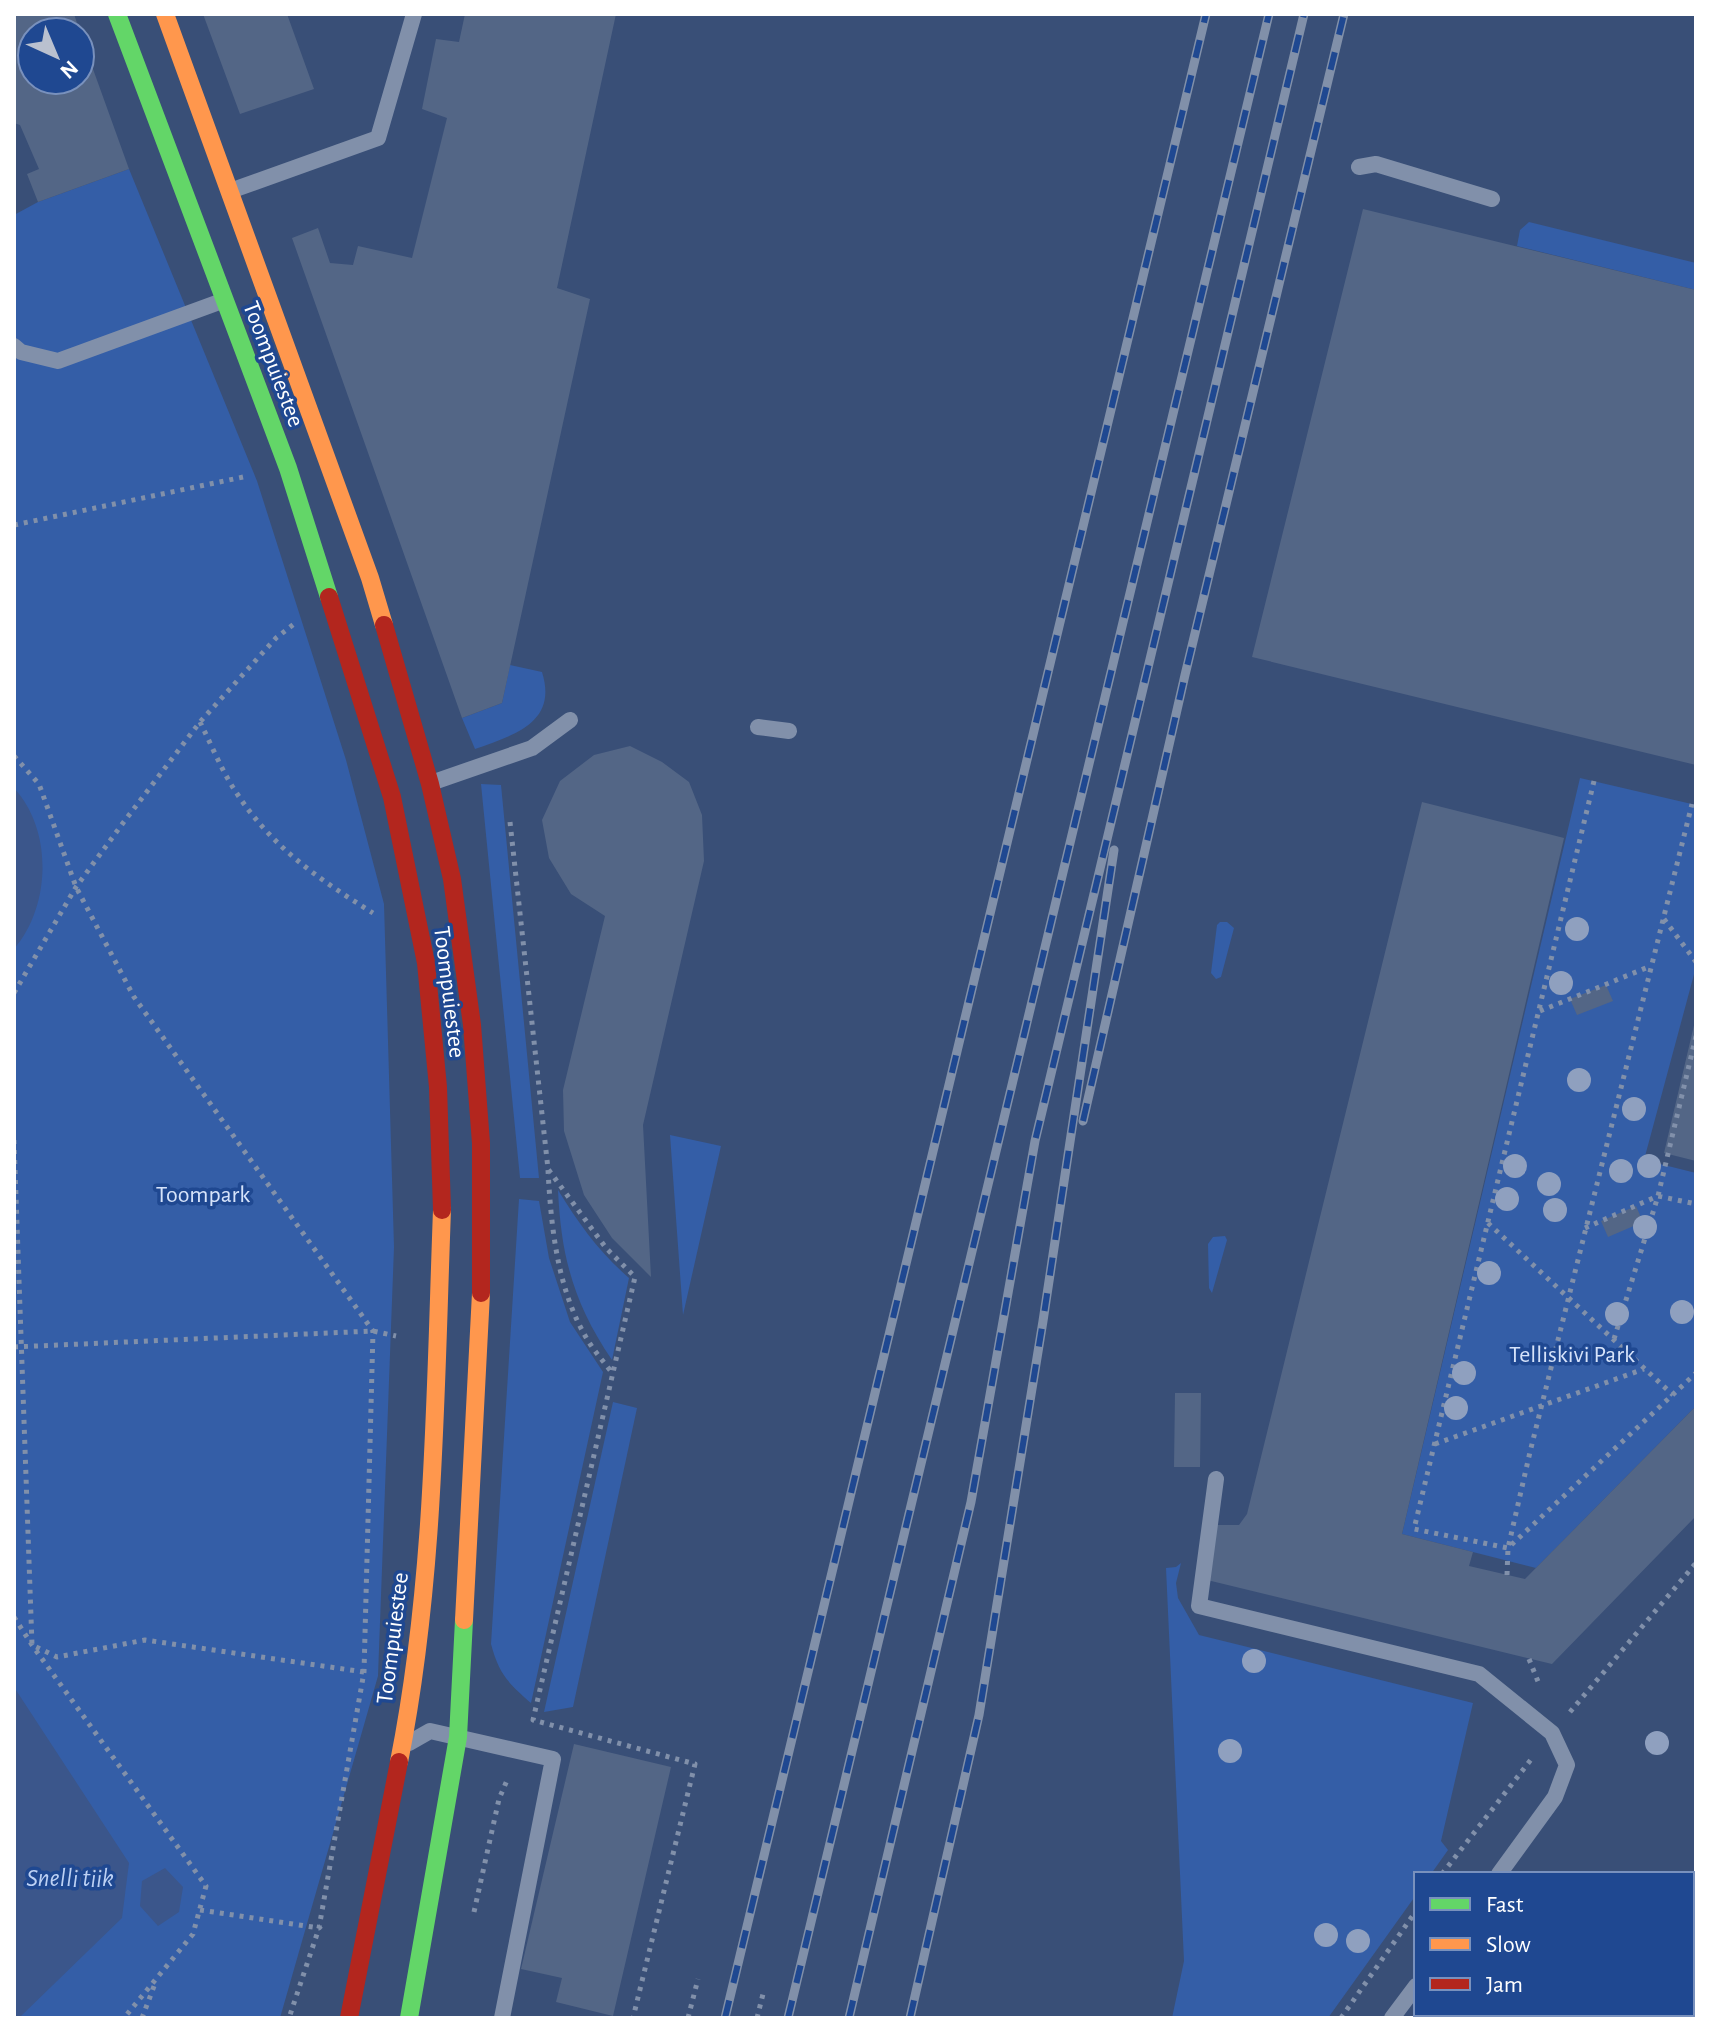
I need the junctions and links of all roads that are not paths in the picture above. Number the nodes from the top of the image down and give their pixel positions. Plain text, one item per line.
1 (117, 14) edge
2 (165, 14) edge
3 (414, 14) edge
4 (1359, 167) dead end
5 (1492, 199) dead end
6 (210, 200) junction
7 (223, 300) junction
8 (14, 346) edge
9 (570, 720) dead end
10 (758, 727) dead end
11 (789, 731) dead end
12 (411, 790) junction
13 (1216, 1479) dead end
14 (458, 1737) junction
15 (402, 1747) junction
16 (1500, 1872) edge
17 (1414, 1989) edge
18 (349, 2018) edge
19 (409, 2018) edge
20 (502, 2018) edge
21 (1392, 2018) edge

1 - 6 main road, Toompuiestee
2 - 6 main road, Toompuiestee
3 - 6 lane
4 - 5 lane
6 - 7 main road, Toompuiestee
6 - 12 main road, Toompuiestee
7 - 8 lane
7 - 12 main road, Toompuiestee
9 - 12 lane
10 - 11 lane
12 - 14 main road, Toompuiestee
12 - 15 main road, Toompuiestee
13 - 16 lane
14 - 15 lane
14 - 19 main road, Toompuiestee
14 - 20 lane
15 - 18 main road, Toompuiestee
17 - 21 lane

